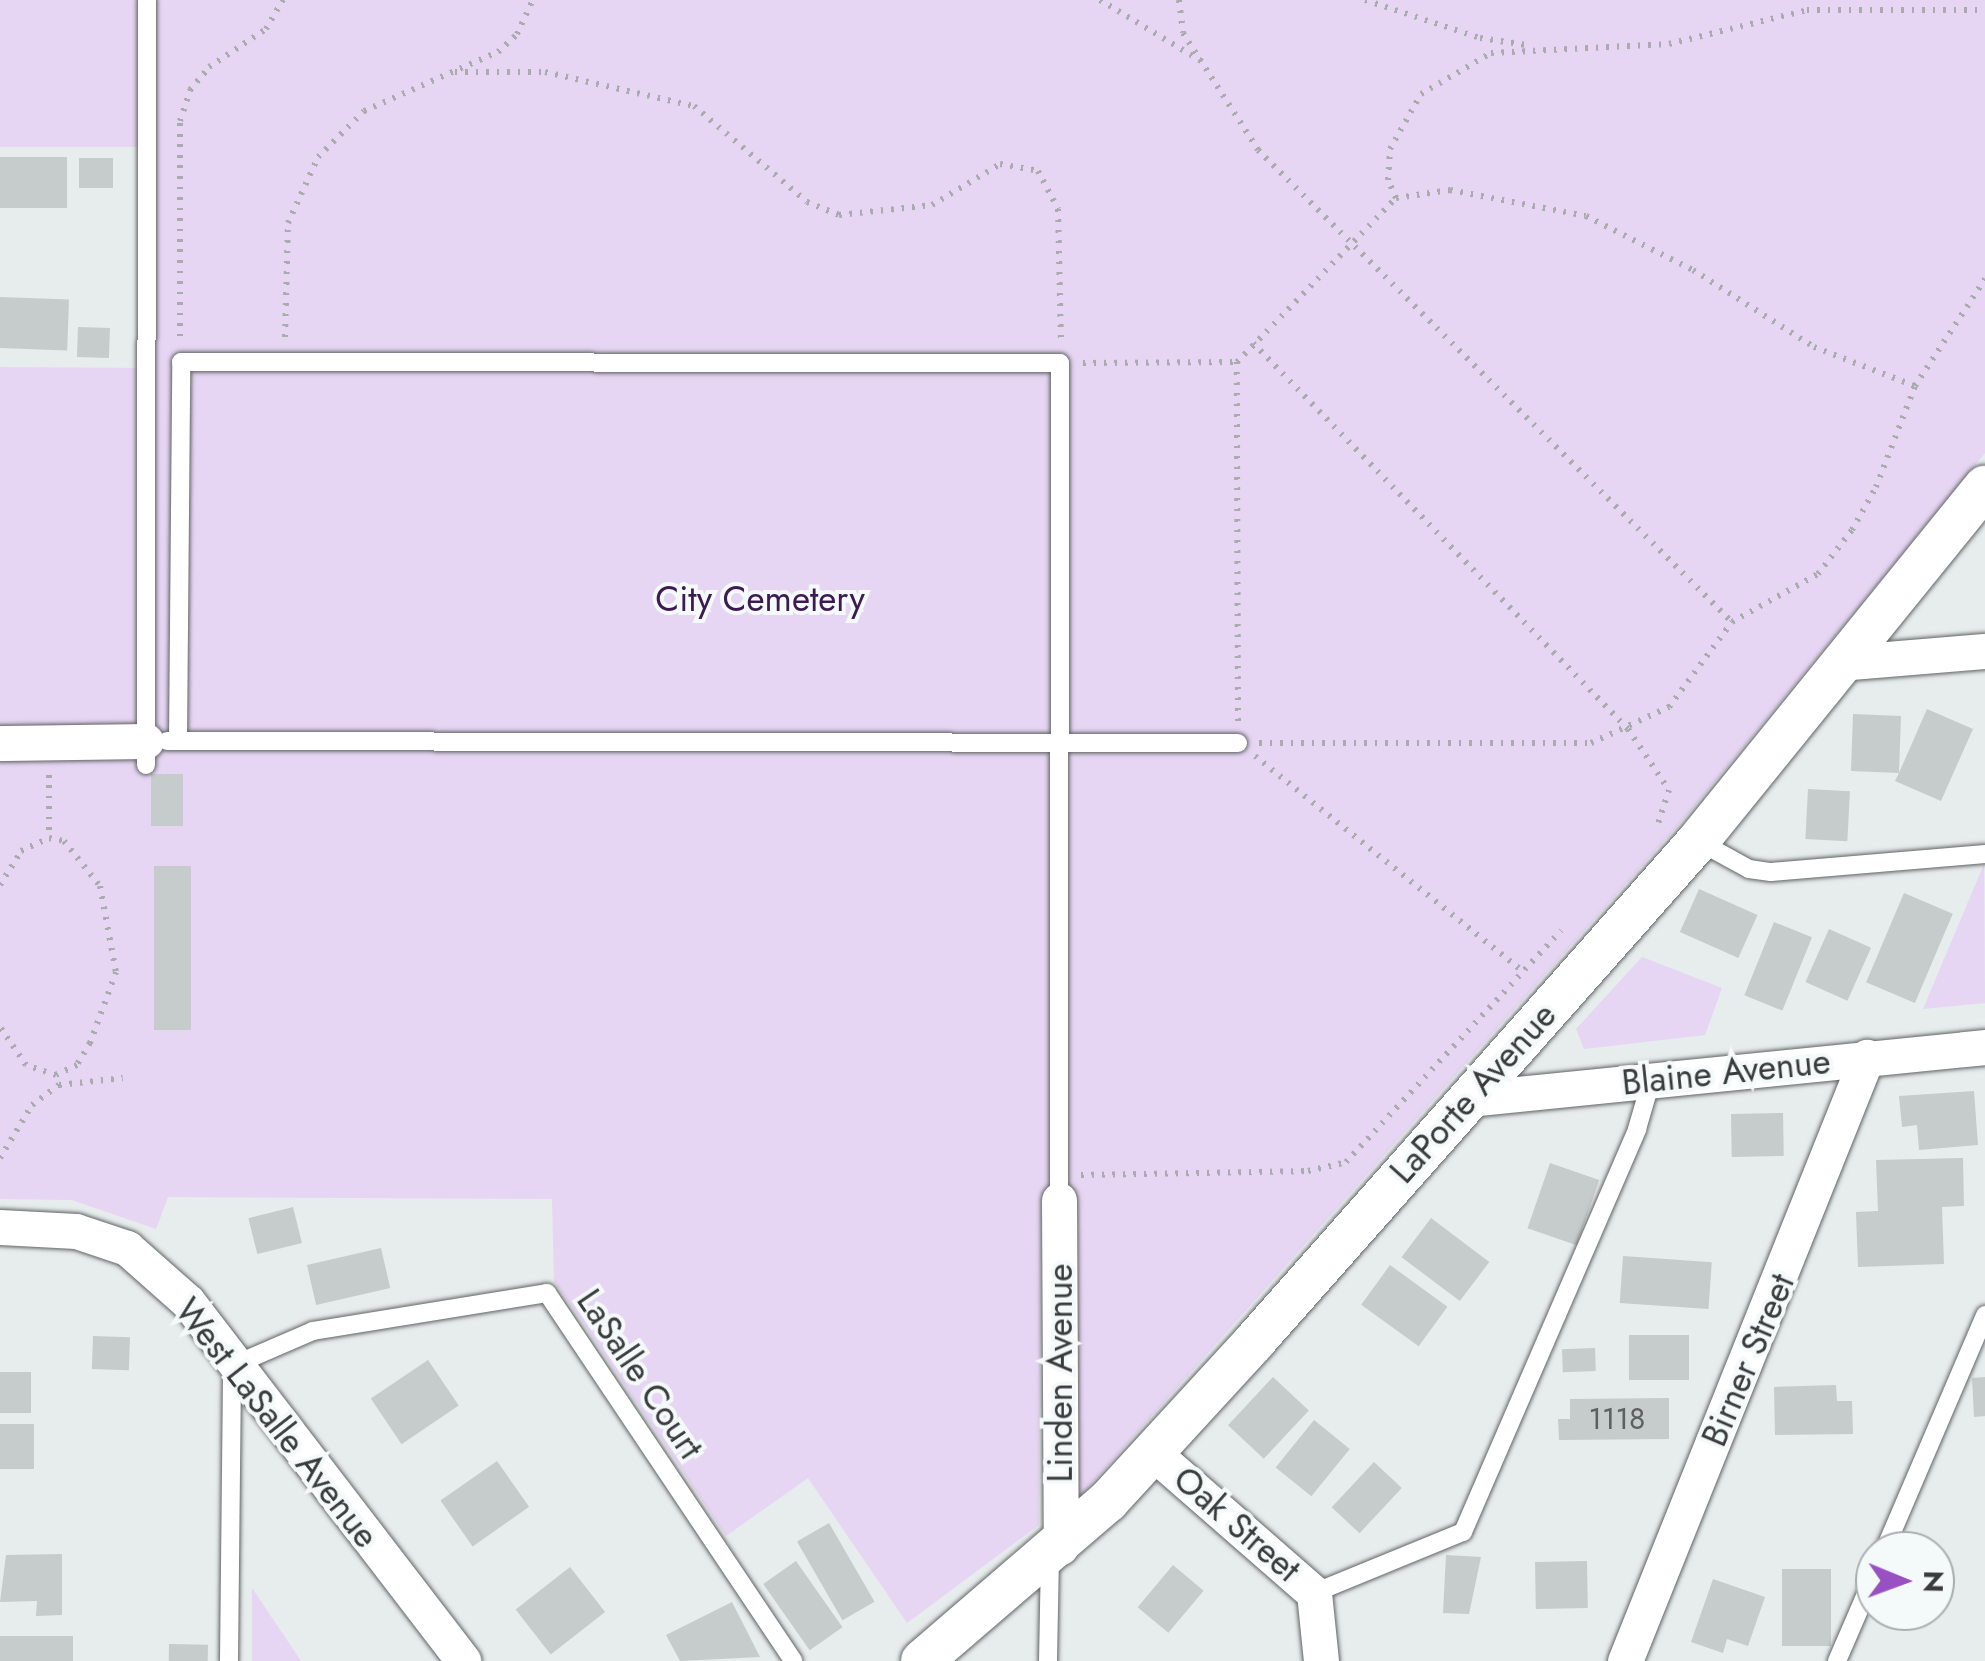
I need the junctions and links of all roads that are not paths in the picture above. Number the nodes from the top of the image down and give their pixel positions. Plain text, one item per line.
1 (147, 0) edge
2 (1985, 487) edge
3 (1985, 651) edge
4 (1850, 662) junction
5 (0, 742) edge
6 (1064, 742) junction
7 (1238, 743) road end
8 (157, 749) junction
9 (1698, 841) junction
10 (1985, 854) edge
11 (1985, 1047) edge
12 (1867, 1057) junction
13 (1651, 1081) junction
14 (1468, 1098) junction
15 (1060, 1187) joint
16 (0, 1227) edge
17 (1985, 1315) edge
18 (232, 1366) junction
19 (1151, 1451) junction
20 (1893, 1531) edge
21 (1055, 1552) junction
22 (1314, 1593) junction
23 (1855, 1619) edge
24 (229, 1661) edge
25 (462, 1661) edge
26 (794, 1661) edge
27 (922, 1661) edge
28 (1048, 1661) edge
29 (1321, 1661) edge
30 (1625, 1661) edge
31 (1837, 1661) edge

1 - 8 lane
2 - 4 street, LaPorte Avenue
3 - 4 street
4 - 9 street, LaPorte Avenue
5 - 8 street
6 - 7 lane
6 - 8 lane
6 - 8 lane
6 - 15 lane
9 - 10 lane
9 - 14 street, LaPorte Avenue
11 - 12 street, Blaine Avenue
12 - 13 street, Blaine Avenue
12 - 30 street, Birner Street
13 - 14 street, Blaine Avenue
13 - 22 lane
14 - 19 street, LaPorte Avenue
15 - 21 street, Linden Avenue
16 - 18 street, West LaSalle Avenue
17 - 20 lane
18 - 24 lane
18 - 25 street, West LaSalle Avenue
18 - 26 lane, LaSalle Court
19 - 21 street, LaPorte Avenue
19 - 22 street, Oak Street
21 - 27 street, LaPorte Avenue
21 - 28 lane
22 - 29 street, Oak Street
23 - 31 lane

